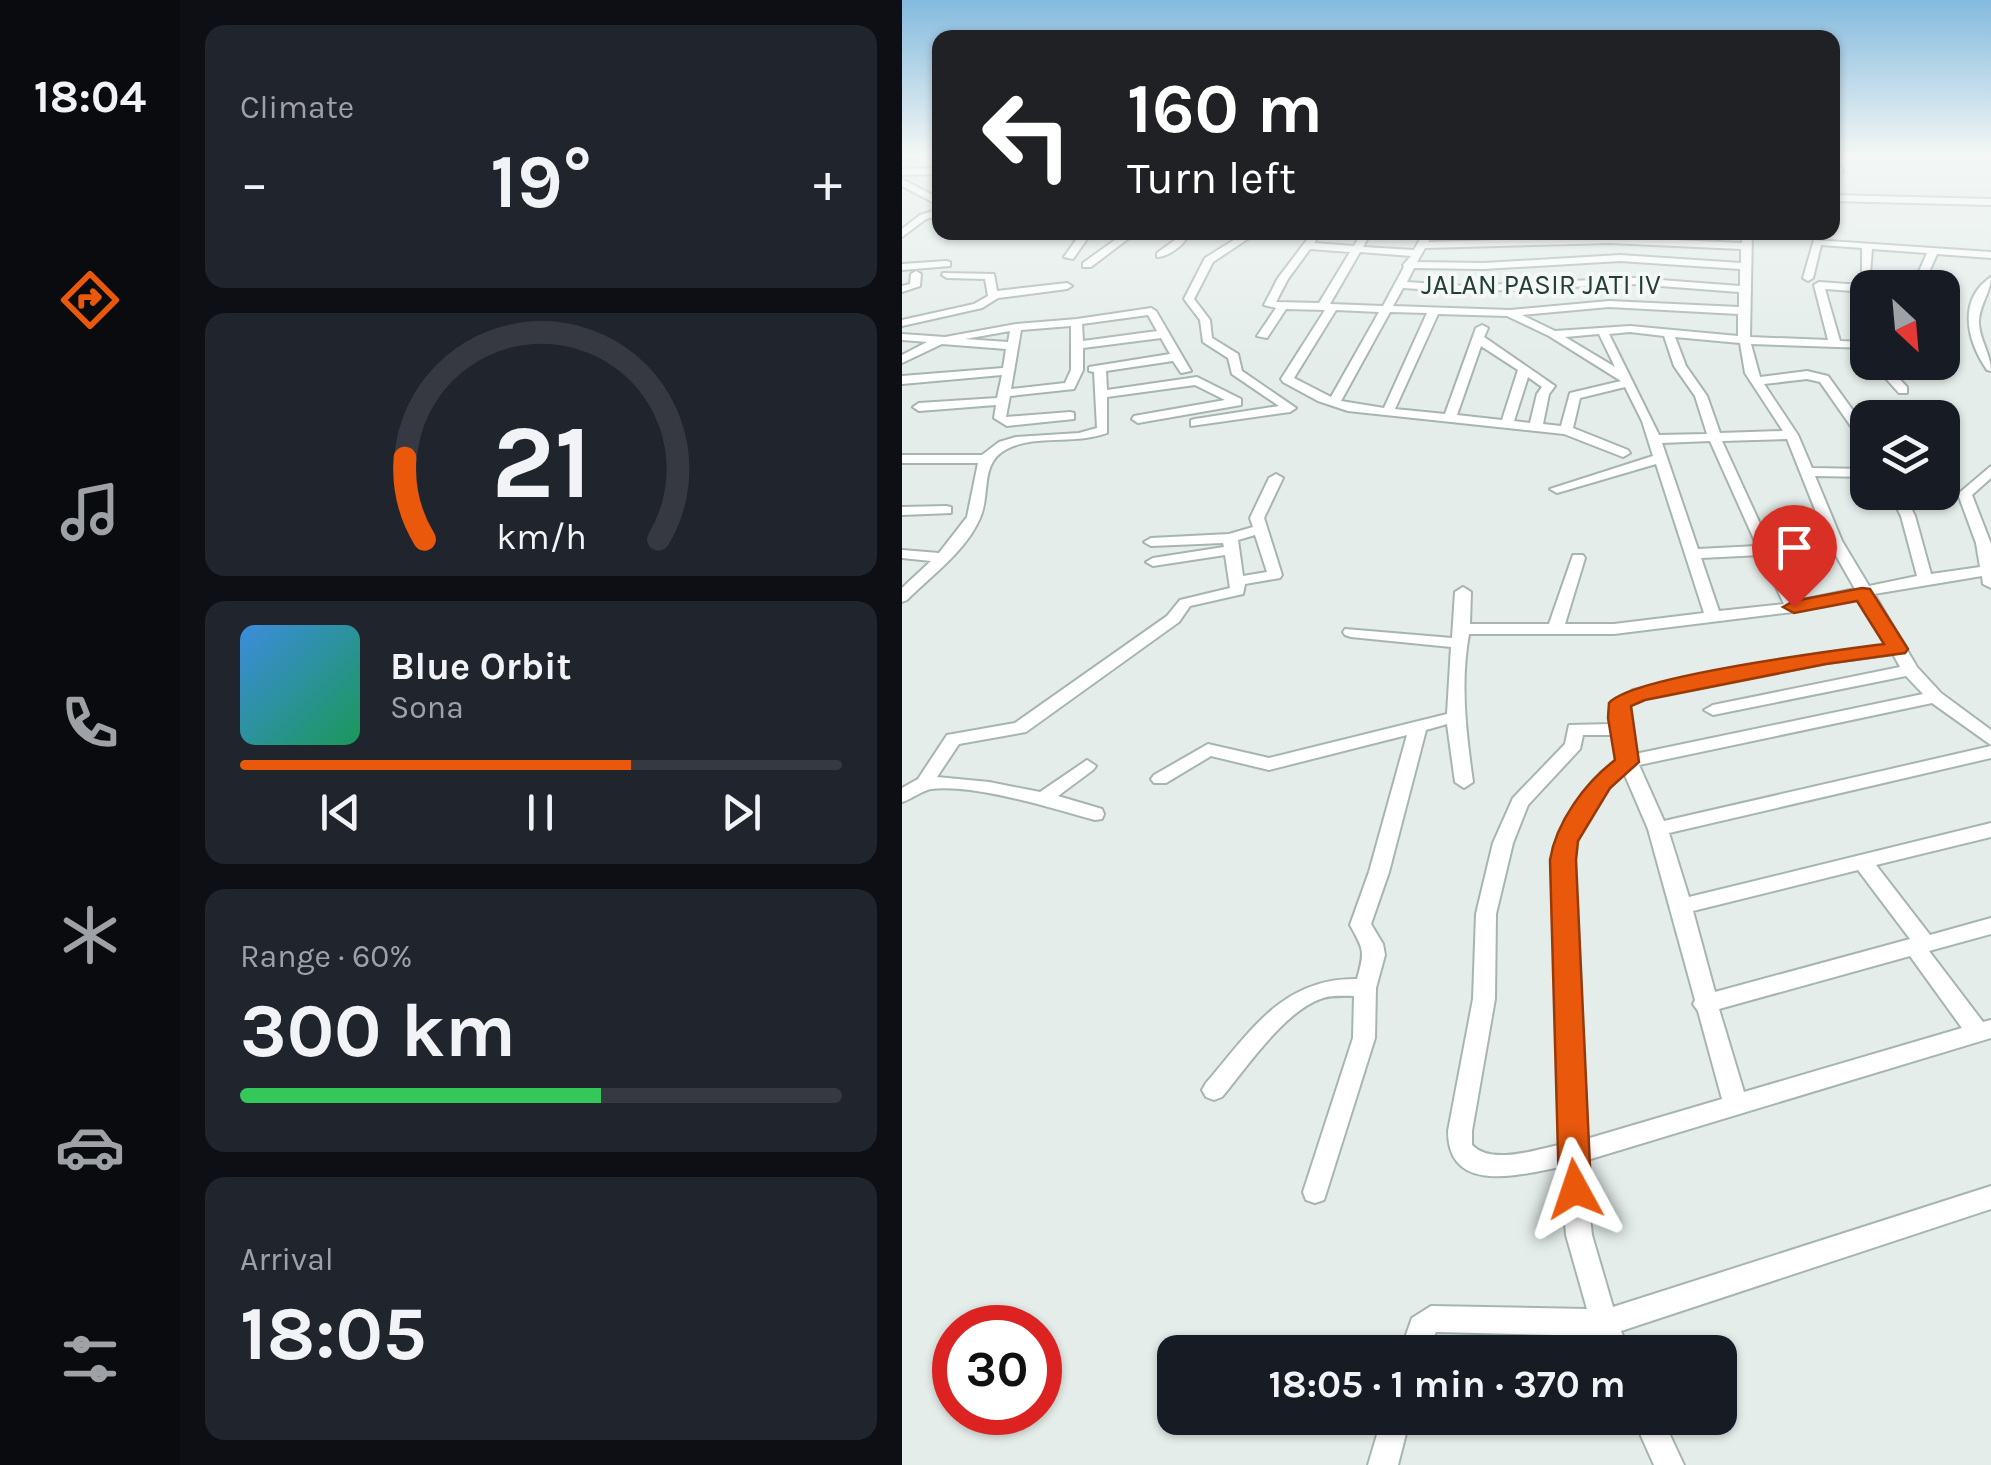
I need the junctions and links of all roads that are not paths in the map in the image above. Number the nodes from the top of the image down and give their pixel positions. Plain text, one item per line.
1 (1081, 240) edge
2 (1123, 240) edge
3 (1181, 240) edge
4 (1241, 240) edge
5 (1313, 240) edge
6 (1362, 240) edge
7 (1424, 240) edge
8 (1528, 240) edge
9 (1567, 240) edge
10 (1746, 240) edge
11 (1309, 246) junction
12 (1867, 246) junction
13 (1356, 249) junction
14 (1419, 249) junction
15 (1933, 251) junction
16 (1990, 254) edge
17 (1160, 255) dead end
18 (1068, 257) dead end
19 (1579, 259) junction
20 (1408, 264) junction
21 (1087, 265) dead end
22 (1745, 266) junction
23 (902, 267) edge
24 (1866, 270) edge
25 (1924, 270) edge
26 (916, 274) dead end
27 (1808, 278) dead end
28 (1593, 280) junction
29 (1990, 280) edge
30 (1398, 284) junction
31 (1068, 286) dead end
32 (1850, 286) edge
33 (1744, 289) junction
34 (902, 290) edge
35 (1985, 293) edge
36 (993, 296) junction
37 (1609, 304) junction
38 (1282, 307) junction
39 (1327, 308) junction
40 (1383, 309) junction
41 (1433, 312) junction
42 (1744, 312) junction
43 (1487, 314) junction
44 (1509, 314) junction
45 (1076, 322) junction
46 (902, 323) edge
47 (1016, 328) junction
48 (1603, 332) junction
49 (1668, 332) junction
50 (1162, 334) junction
51 (1552, 334) junction
52 (1262, 336) dead end
53 (902, 338) edge
54 (945, 339) junction
55 (1479, 339) junction
56 (1744, 340) junction
57 (1834, 344) junction
58 (1850, 344) edge
59 (1076, 345) junction
60 (1010, 346) junction
61 (1175, 357) junction
62 (902, 360) edge
63 (1100, 368) junction
64 (1990, 368) edge
65 (1078, 370) junction
66 (1524, 370) junction
67 (1006, 372) junction
68 (1185, 372) dead end
69 (902, 380) edge
70 (1895, 380) edge
71 (1627, 381) junction
72 (1756, 381) junction
73 (1549, 386) junction
74 (1903, 390) dead end
75 (1100, 394) junction
76 (1574, 396) junction
77 (1003, 397) junction
78 (1335, 401) junction
79 (920, 407) dead end
80 (1388, 412) junction
81 (1850, 415) edge
82 (1070, 416) dead end
83 (1450, 417) junction
84 (1138, 419) dead end
85 (1196, 423) dead end
86 (1507, 423) junction
87 (1536, 426) junction
88 (1566, 430) junction
89 (1714, 436) junction
90 (1792, 436) junction
91 (1652, 439) junction
92 (1623, 453) dead end
93 (1661, 458) junction
94 (902, 459) edge
95 (981, 464) junction
96 (902, 468) edge
97 (1990, 470) edge
98 (1807, 472) junction
99 (1850, 472) edge
100 (1276, 478) dead end
101 (1557, 490) dead end
102 (946, 510) dead end
103 (1905, 510) edge
104 (902, 511) edge
105 (1190, 524) dead end
106 (1259, 530) junction
107 (1834, 540) junction
108 (1152, 542) dead end
109 (1231, 544) junction
110 (1764, 546) junction
111 (1185, 550) junction
112 (902, 554) edge
113 (1692, 554) junction
114 (940, 558) junction
115 (1578, 558) dead end
116 (1153, 562) dead end
117 (1988, 566) edge
118 (1924, 578) junction
119 (1237, 581) junction
120 (1464, 592) dead end
121 (1862, 594) junction
122 (902, 598) edge
123 (1794, 607) junction
124 (1712, 614) junction
125 (1555, 630) junction
126 (1351, 632) dead end
127 (1461, 636) junction
128 (1897, 649) junction
129 (1910, 670) junction
130 (1935, 698) junction
131 (1713, 710) dead end
132 (1455, 718) junction
133 (1418, 728) junction
134 (1621, 730) junction
135 (1990, 739) edge
136 (1990, 752) edge
137 (1628, 762) junction
138 (1087, 766) dead end
139 (1160, 780) dead end
140 (1464, 782) dead end
141 (924, 784) junction
142 (902, 796) edge
143 (1046, 797) junction
144 (1095, 814) dead end
145 (1658, 829) junction
146 (1990, 830) edge
147 (1863, 862) junction
148 (1684, 906) junction
149 (1990, 926) edge
150 (1919, 945) junction
151 (1365, 988) junction
152 (1704, 1004) junction
153 (1984, 1031) edge
154 (1214, 1090) dead end
155 (1736, 1105) junction
156 (1571, 1154) junction
157 (1316, 1192) dead end
158 (1990, 1197) edge
159 (1604, 1323) junction
160 (1419, 1335) edge
161 (1609, 1335) edge
162 (1391, 1435) edge
163 (1655, 1435) edge
164 (1383, 1465) edge
165 (1668, 1465) edge

1 - 18 street
2 - 21 street
3 - 17 street
4 - 85 street
5 - 11 street
6 - 13 street
7 - 14 street
8 - 14 street
9 - 19 street
10 - 22 street
11 - 13 street
11 - 38 street
12 - 15 street
12 - 24 street
12 - 27 street
13 - 14 street
13 - 39 street
14 - 20 street
15 - 16 street
15 - 25 street
19 - 20 street
19 - 22 street
19 - 28 street
20 - 30 street
22 - 33 street
23 - 36 street
26 - 34 street
28 - 30 street, JALAN PASIR JATI IV
28 - 33 street, JALAN PASIR JATI IV
28 - 37 street
29 - 35 street
30 - 40 street
31 - 36 street
32 - 57 street
33 - 42 street
35 - 64 street
36 - 46 street
37 - 42 street
37 - 44 street
38 - 39 street
38 - 52 street
39 - 40 street
39 - 78 street
40 - 41 street
40 - 78 street
41 - 43 street
41 - 80 street
42 - 56 street
43 - 44 street
43 - 55 street
44 - 51 street
45 - 47 street
45 - 50 street
45 - 59 street
47 - 54 street
47 - 60 street
48 - 49 street
48 - 51 street
48 - 71 street
49 - 56 street
49 - 89 street
50 - 59 street
50 - 61 street
51 - 71 street
53 - 54 street
54 - 60 street
54 - 62 street
55 - 66 street
55 - 83 street
56 - 57 street
56 - 72 street
57 - 58 street
59 - 65 street
60 - 67 street
61 - 63 street
61 - 68 street
63 - 65 street
63 - 75 street
65 - 77 street
66 - 73 street
66 - 86 street
67 - 69 street
67 - 77 street
70 - 74 street
71 - 76 street
71 - 91 street
72 - 81 street
72 - 90 street
73 - 76 street
73 - 87 street
75 - 84 street
75 - 95 street
76 - 88 street
77 - 79 street
77 - 82 street
78 - 80 street
80 - 83 street
83 - 86 street
86 - 87 street
87 - 88 street
88 - 92 street
89 - 90 street
89 - 91 street
89 - 110 street
90 - 98 street
91 - 93 street
93 - 101 street
93 - 113 street
94 - 95 street
95 - 96 street
95 - 114 street
97 - 117 street
98 - 99 street
98 - 107 street
100 - 106 street
102 - 104 street
103 - 118 street
105 - 111 street
106 - 109 street
106 - 119 street
107 - 110 street
107 - 121 street
108 - 111 street
109 - 111 street
109 - 119 street
110 - 113 street
110 - 123 street
111 - 116 street
112 - 114 street
113 - 124 street
114 - 122 street
115 - 125 street
117 - 118 street
118 - 121 street
119 - 141 street
120 - 127 street
121 - 123 street
121 - 128 street
123 - 124 street
124 - 125 street
125 - 127 street
126 - 127 street
127 - 132 street
128 - 129 street
128 - 134 street
129 - 130 street
129 - 131 street
130 - 135 street
130 - 137 street
132 - 133 street
132 - 140 street
133 - 139 street
133 - 151 street
134 - 137 street
134 - 156 street
136 - 145 street
137 - 145 street
137 - 156 street
138 - 143 street
141 - 142 street
141 - 143 street
143 - 144 street
145 - 148 street
146 - 147 street
147 - 148 street
147 - 150 street
148 - 152 street
149 - 150 street
150 - 152 street
150 - 153 street
151 - 154 street
151 - 157 street
152 - 155 street
153 - 155 street
155 - 156 street
156 - 159 street
158 - 159 street
159 - 160 street
159 - 161 street
162 - 164 street
163 - 165 street

